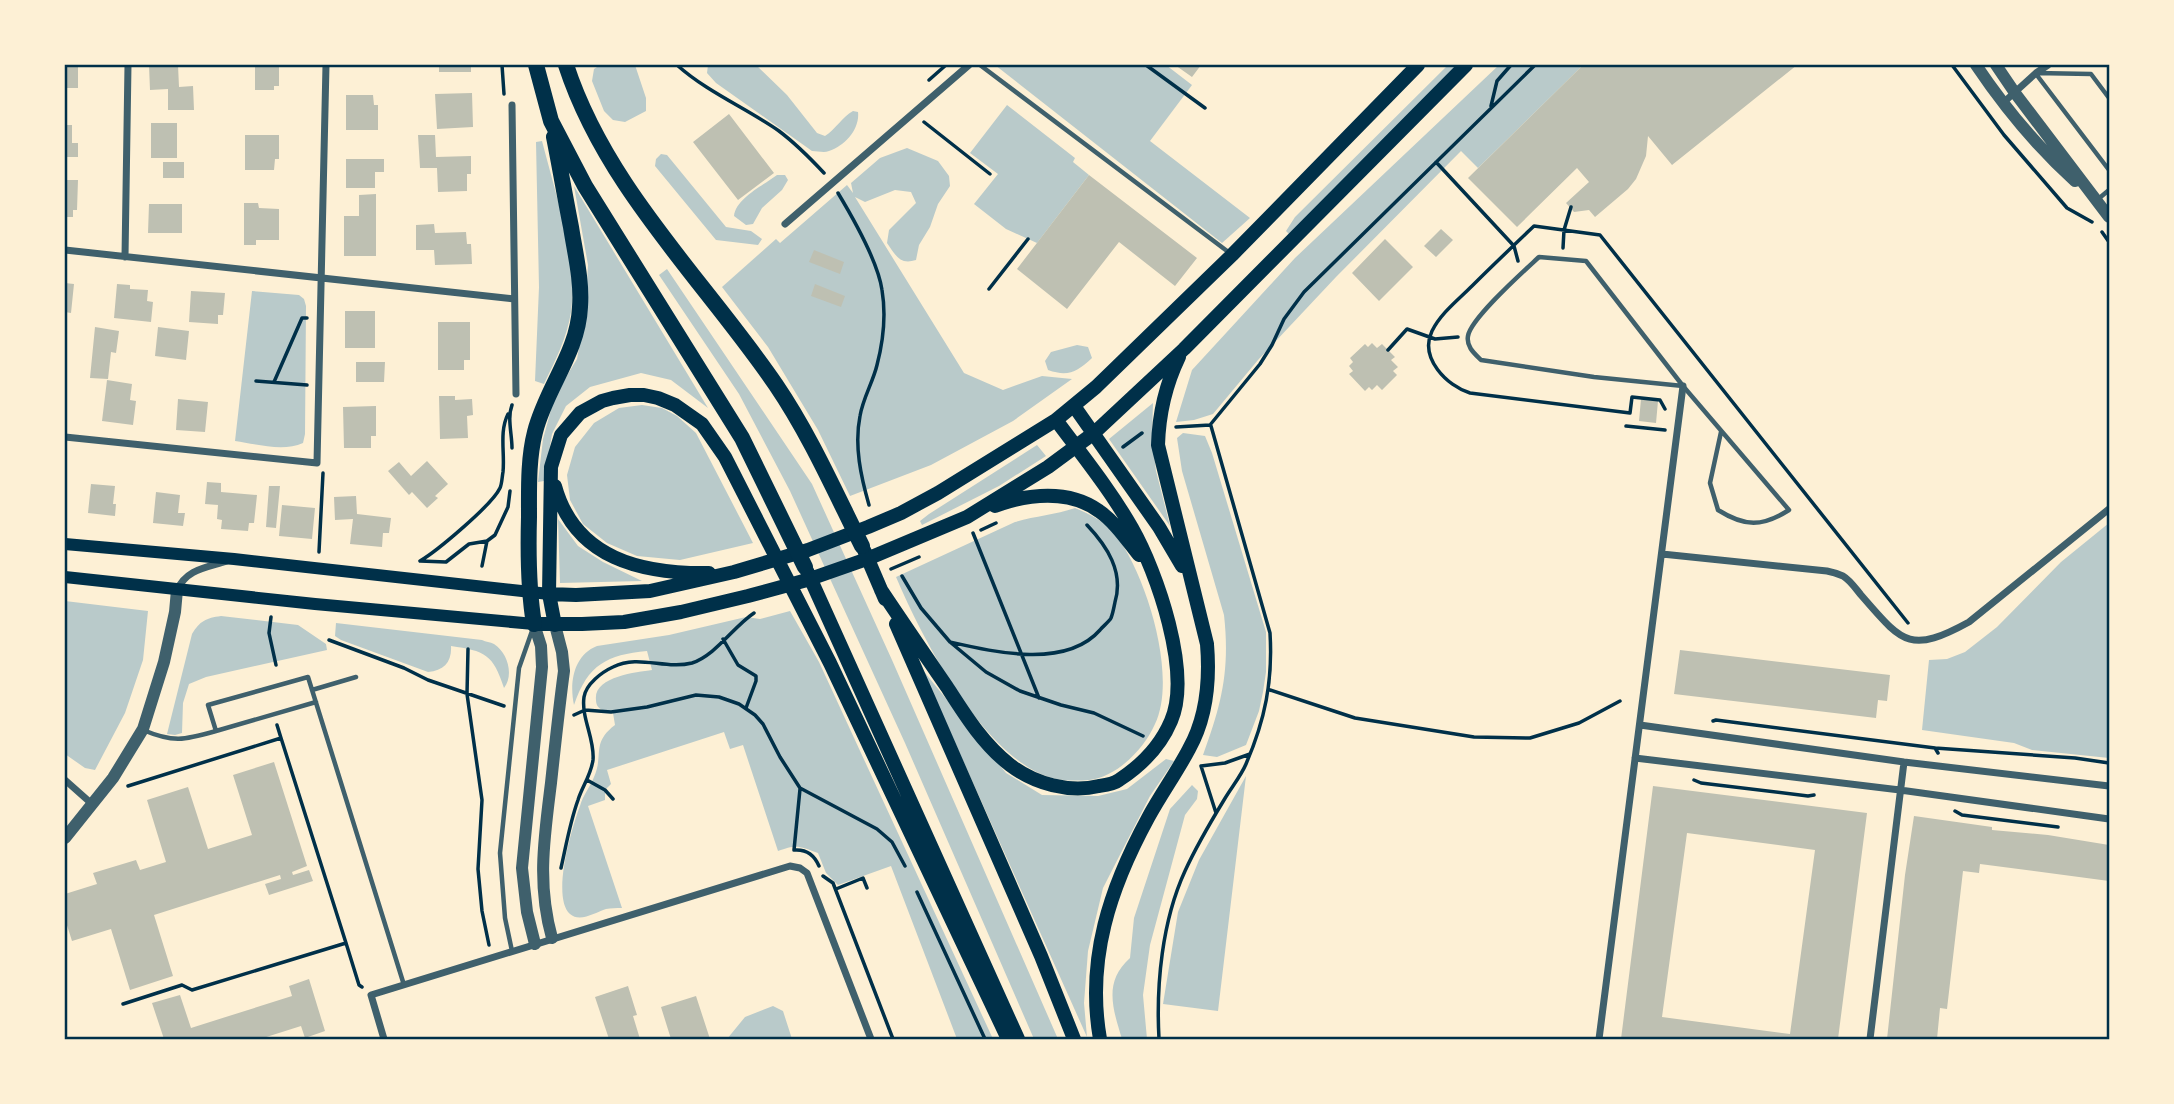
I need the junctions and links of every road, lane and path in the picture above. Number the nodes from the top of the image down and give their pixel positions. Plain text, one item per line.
1 (128, 65) edge
2 (326, 65) edge
3 (502, 65) edge
4 (537, 65) edge
5 (566, 65) edge
6 (677, 65) edge
7 (944, 65) edge
8 (970, 65) edge
9 (981, 65) edge
10 (1146, 65) edge
11 (1419, 65) edge
12 (1466, 65) edge
13 (1511, 65) edge
14 (1535, 65) edge
15 (1976, 65) edge
16 (1996, 65) edge
17 (2048, 65) edge
18 (937, 72) dead end
19 (2036, 73) junction
20 (2015, 93) junction
21 (2109, 99) edge
22 (2002, 104) junction
23 (512, 105) joint
24 (1205, 108) dead end
25 (1491, 108) junction
26 (551, 121) junction
27 (924, 122) dead end
28 (1436, 162) junction
29 (2109, 170) edge
30 (990, 174) dead end
31 (832, 184) junction
32 (2109, 190) edge
33 (2096, 200) junction
34 (1571, 208) dead end
35 (2109, 217) edge
36 (785, 224) dead end
37 (1028, 239) dead end
38 (65, 250) edge
39 (1232, 255) junction
40 (125, 257) junction
41 (1563, 257) junction
42 (1520, 274) junction
43 (322, 278) junction
44 (989, 289) dead end
45 (514, 299) junction
46 (321, 317) junction
47 (1468, 336) junction
48 (1184, 349) junction
49 (1388, 350) dead end
50 (256, 381) dead end
51 (274, 382) junction
52 (319, 386) junction
53 (1683, 386) junction
54 (516, 394) joint
55 (1074, 406) junction
56 (509, 414) junction
57 (1056, 420) junction
58 (1210, 425) junction
59 (1626, 426) dead end
60 (1170, 427) dead end
61 (1147, 429) dead end
62 (1656, 429) dead end
63 (1721, 432) junction
64 (1094, 433) junction
65 (65, 437) edge
66 (1076, 447) junction
67 (1117, 452) dead end
68 (512, 458) dead end
69 (317, 463) junction
70 (551, 467) junction
71 (511, 484) dead end
72 (869, 505) dead end
73 (2109, 509) edge
74 (967, 517) junction
75 (1004, 520) dead end
76 (1082, 520) dead end
77 (487, 541) junction
78 (65, 544) edge
79 (862, 546) joint
80 (319, 552) dead end
81 (1662, 554) junction
82 (234, 559) junction
83 (482, 566) dead end
84 (805, 567) joint
85 (732, 572) junction
86 (902, 576) dead end
87 (65, 577) edge
88 (1155, 579) junction
89 (1192, 586) junction
90 (177, 590) junction
91 (881, 590) junction
92 (528, 591) junction
93 (549, 594) junction
94 (759, 610) dead end
95 (271, 617) dead end
96 (534, 624) junction
97 (555, 625) junction
98 (723, 639) junction
99 (329, 640) dead end
100 (950, 642) junction
101 (468, 649) dead end
102 (1024, 655) junction
103 (276, 665) dead end
104 (356, 677) dead end
105 (312, 690) junction
106 (1270, 690) junction
107 (467, 694) junction
108 (1039, 698) junction
109 (1620, 701) dead end
110 (316, 702) junction
111 (504, 706) dead end
112 (746, 708) junction
113 (585, 710) junction
114 (572, 716) dead end
115 (277, 725) dead end
116 (1640, 725) junction
117 (143, 729) junction
118 (216, 731) junction
119 (281, 738) junction
120 (1148, 739) dead end
121 (1935, 748) dead end
122 (1250, 754) junction
123 (1635, 758) junction
124 (1904, 761) junction
125 (2109, 763) edge
126 (113, 778) junction
127 (587, 779) junction
128 (65, 780) edge
129 (2109, 786) edge
130 (800, 788) junction
131 (1900, 790) junction
132 (613, 799) dead end
133 (93, 805) junction
134 (1216, 813) junction
135 (2109, 819) edge
136 (65, 838) edge
137 (794, 850) dead end
138 (906, 867) dead end
139 (559, 873) dead end
140 (912, 880) dead end
141 (867, 888) dead end
142 (836, 889) junction
143 (817, 897) junction
144 (552, 938) junction
145 (346, 943) junction
146 (535, 944) junction
147 (512, 951) junction
148 (493, 957) junction
149 (404, 985) junction
150 (371, 995) junction
151 (123, 1004) dead end
152 (384, 1039) edge
153 (871, 1039) edge
154 (893, 1039) edge
155 (985, 1039) edge
156 (1007, 1039) edge
157 (1018, 1039) edge
158 (1074, 1039) edge
159 (1100, 1039) edge
160 (1159, 1039) edge
161 (1598, 1039) edge
162 (1870, 1039) edge

1 - 40 street
2 - 43 street
3 - 23 path
4 - 26 highway
5 - 79 highway
6 - 31 path
7 - 18 path
8 - 31 street
9 - 39 lane
10 - 24 path
11 - 39 main road
12 - 48 main road
13 - 25 path
14 - 25 path
15 - 22 street
16 - 20 street
17 - 19 street
19 - 20 street
19 - 21 lane
19 - 29 lane
20 - 22 street
20 - 33 street
22 - 33 street
23 - 45 street
25 - 28 path
26 - 84 highway
26 - 92 highway
27 - 30 path
28 - 42 path
28 - 58 path
31 - 36 street
31 - 72 path
32 - 33 lane
33 - 35 street
34 - 41 path
37 - 44 path
38 - 40 street
39 - 55 main road
40 - 43 street
41 - 42 lane
41 - 53 lane
42 - 47 lane
43 - 45 street
43 - 46 street
45 - 54 street
46 - 51 path
46 - 52 street
47 - 49 path
47 - 53 lane
48 - 64 main road
48 - 89 main road
50 - 51 path
51 - 52 path
52 - 69 street
53 - 63 lane
53 - 81 street
54 - 56 path
55 - 57 main road
55 - 64 main road
56 - 68 path
56 - 77 path
57 - 66 main road
57 - 85 main road
58 - 60 path
58 - 106 path
59 - 62 path
61 - 67 path
63 - 63 lane
64 - 66 main road
64 - 89 main road
65 - 69 street
66 - 74 main road
66 - 88 main road
69 - 80 path
70 - 85 main road
70 - 93 main road
70 - 156 main road
71 - 77 path
73 - 81 street
74 - 88 main road
74 - 97 main road
75 - 102 path
76 - 102 path
77 - 83 path
78 - 82 main road
79 - 91 main road
81 - 116 street
82 - 90 street
82 - 92 main road
84 - 157 main road
85 - 93 main road
86 - 100 path
87 - 90 main road
88 - 91 main road
89 - 159 main road
90 - 96 main road
90 - 117 street
91 - 158 main road
92 - 93 main road
92 - 96 highway
93 - 97 main road
94 - 98 path
95 - 103 path
96 - 97 main road
96 - 146 street
96 - 147 lane
97 - 144 street
98 - 112 path
98 - 113 path
99 - 107 path
100 - 102 path
100 - 108 path
101 - 107 path
102 - 108 path
104 - 105 lane
105 - 110 lane
105 - 118 lane
106 - 109 path
106 - 122 path
107 - 111 path
107 - 148 path
108 - 120 path
110 - 118 lane
110 - 149 lane
112 - 113 path
112 - 130 path
113 - 114 path
113 - 127 path
115 - 119 path
116 - 123 street
116 - 124 street
117 - 118 lane
117 - 126 street
119 - 126 path
119 - 145 path
121 - 125 path
122 - 134 path
122 - 134 path
123 - 131 street
123 - 161 street
124 - 129 street
124 - 131 street
126 - 133 street
127 - 132 path
127 - 139 path
128 - 133 street
130 - 137 path
130 - 138 path
131 - 135 street
131 - 162 street
133 - 136 street
134 - 160 path
140 - 155 path
141 - 142 path
142 - 143 path
142 - 154 path
143 - 144 street
143 - 153 street
144 - 146 street
145 - 150 path
145 - 151 path
146 - 147 street
147 - 148 street
148 - 149 street
149 - 150 street
150 - 152 street

